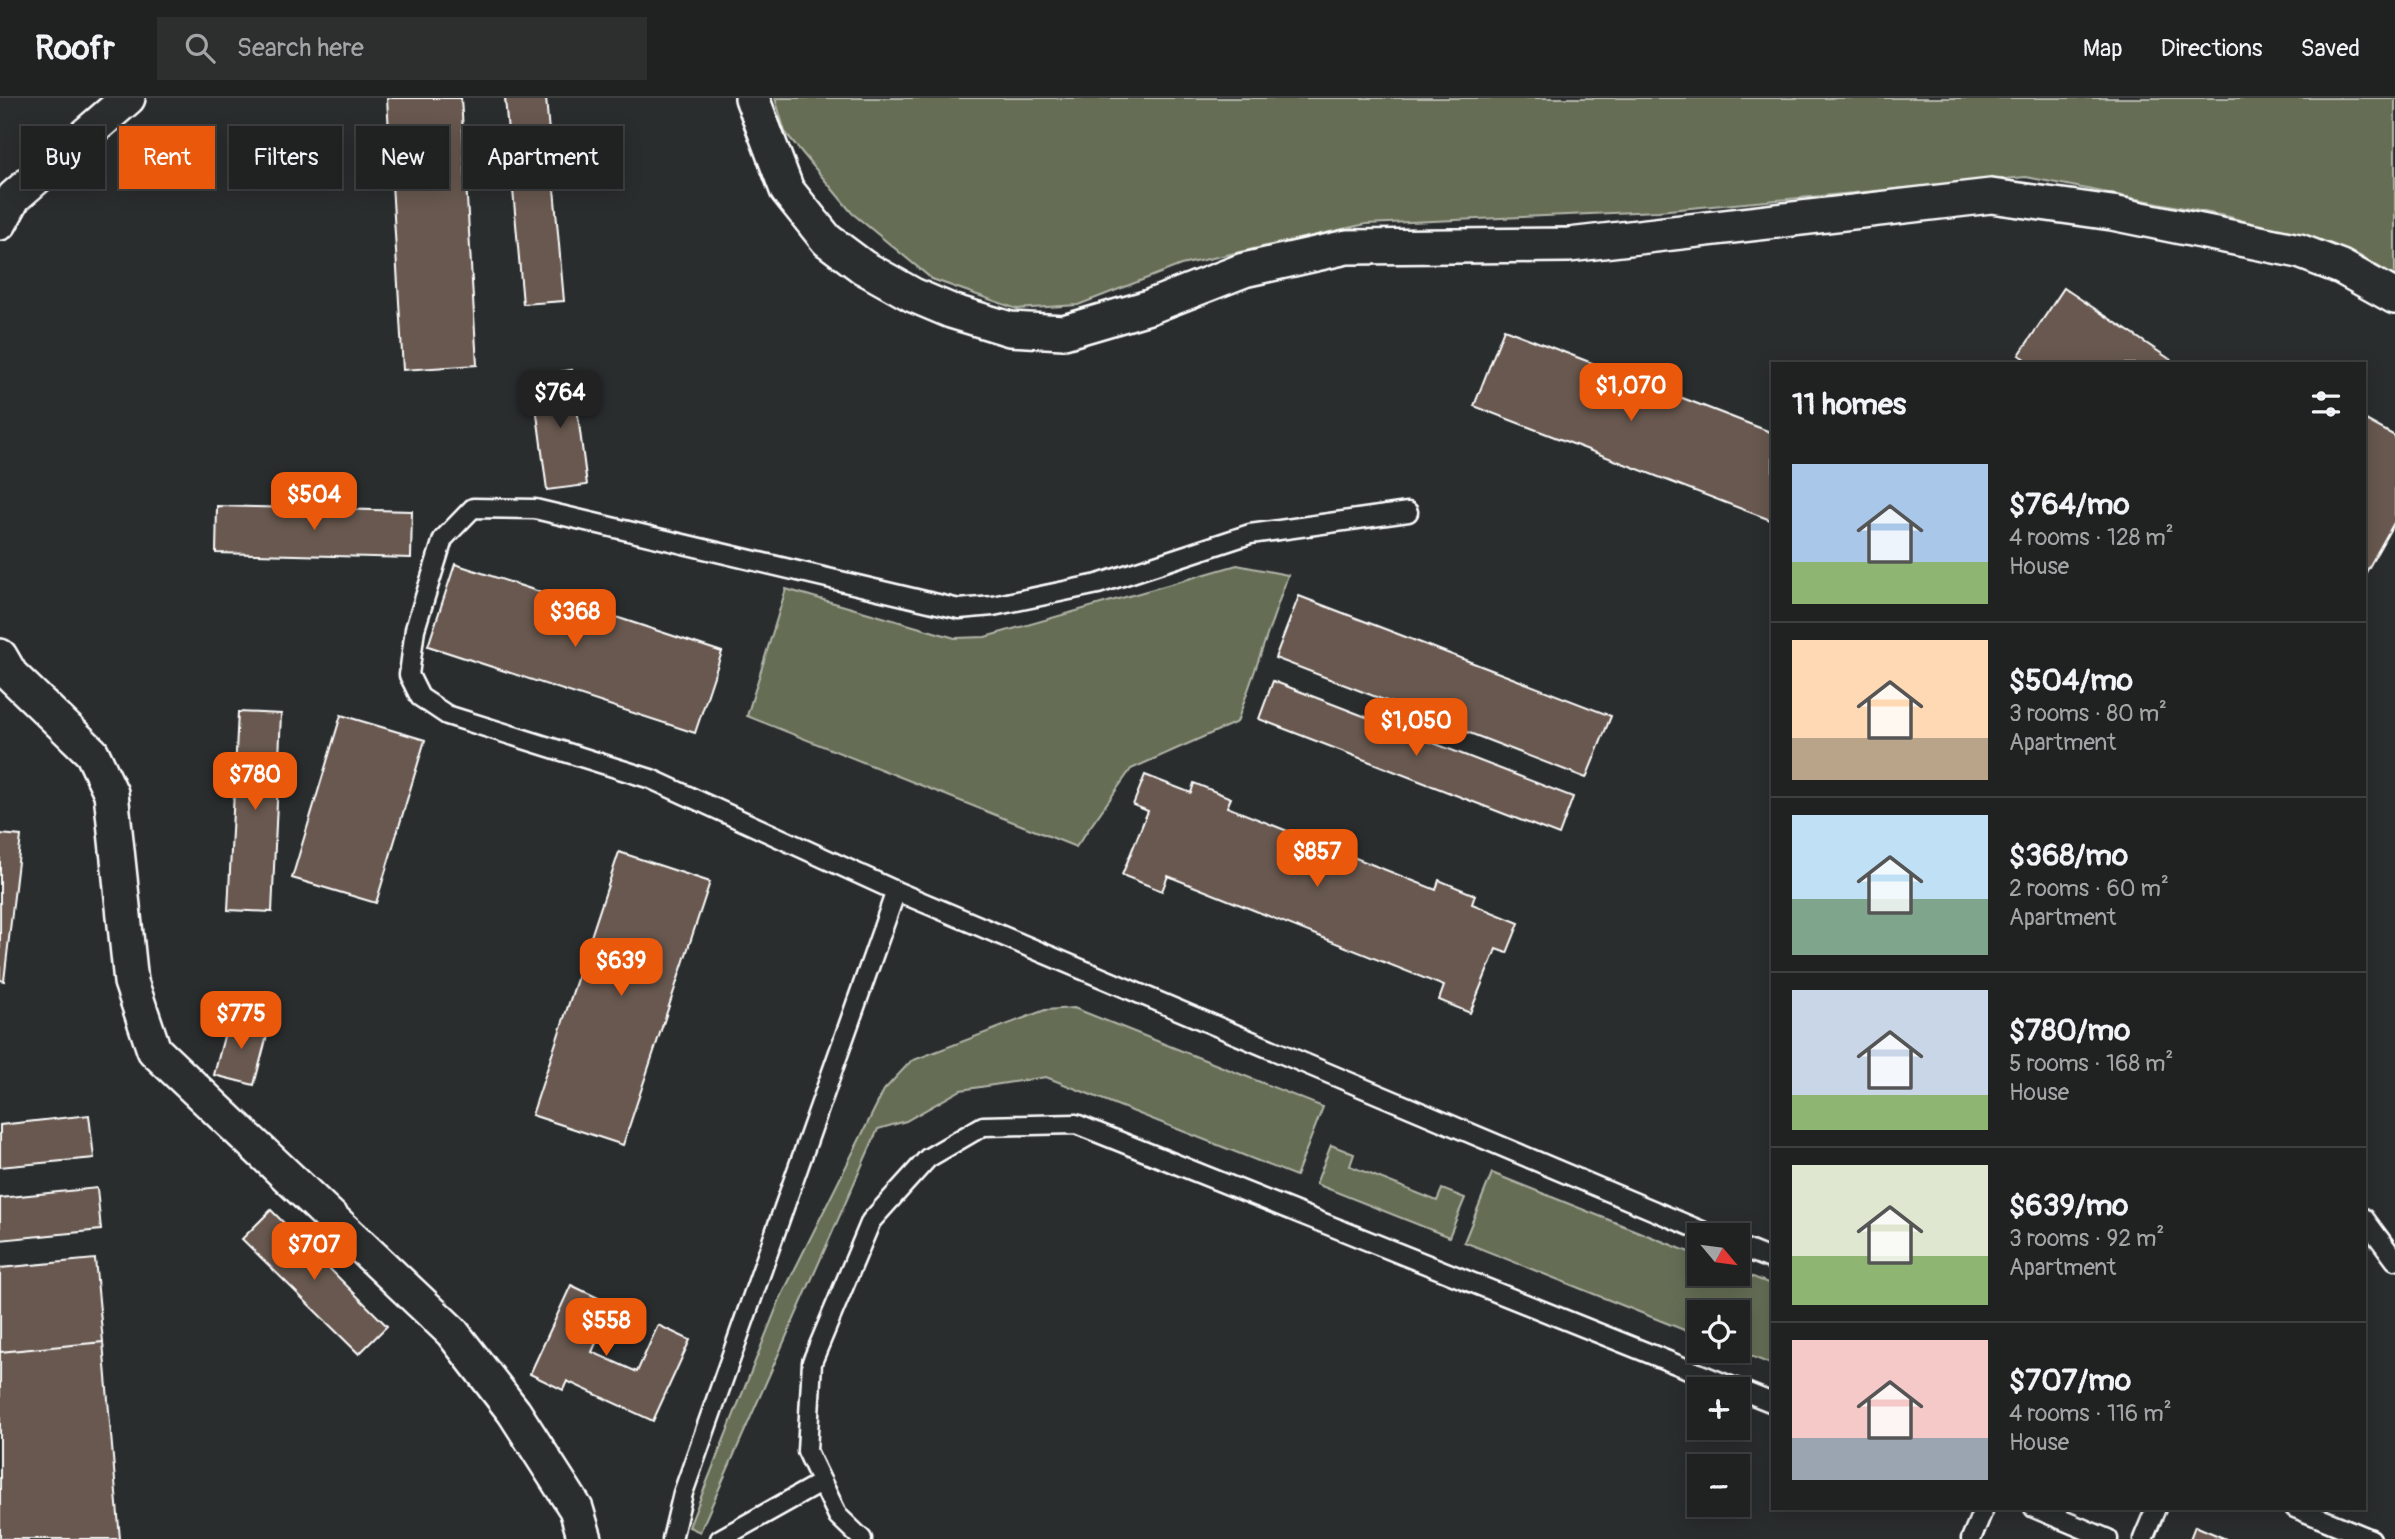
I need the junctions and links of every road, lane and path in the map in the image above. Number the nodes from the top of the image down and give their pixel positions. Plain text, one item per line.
1 (128, 98) edge
2 (752, 98) edge
3 (0, 223) edge
4 (2395, 297) edge
5 (1408, 512) dead end
6 (0, 656) edge
7 (896, 891) junction
8 (2366, 1221) edge
9 (1687, 1225) edge
10 (1750, 1251) edge
11 (1771, 1259) edge
12 (2395, 1260) edge
13 (1771, 1402) edge
14 (822, 1482) junction
15 (1982, 1510) edge
16 (2039, 1510) edge
17 (2155, 1510) edge
18 (2300, 1510) edge
19 (585, 1539) edge
20 (672, 1539) edge
21 (720, 1539) edge
22 (862, 1539) edge
23 (1971, 1539) edge
24 (2108, 1539) edge
25 (2143, 1539) edge
26 (2371, 1539) edge

1 - 3 street
2 - 4 street
5 - 7 lane
6 - 19 street
7 - 9 lane
7 - 20 lane
8 - 12 lane
10 - 11 lane
13 - 14 lane
14 - 21 lane
14 - 22 lane
15 - 23 lane
16 - 24 lane
17 - 25 lane
18 - 26 lane

